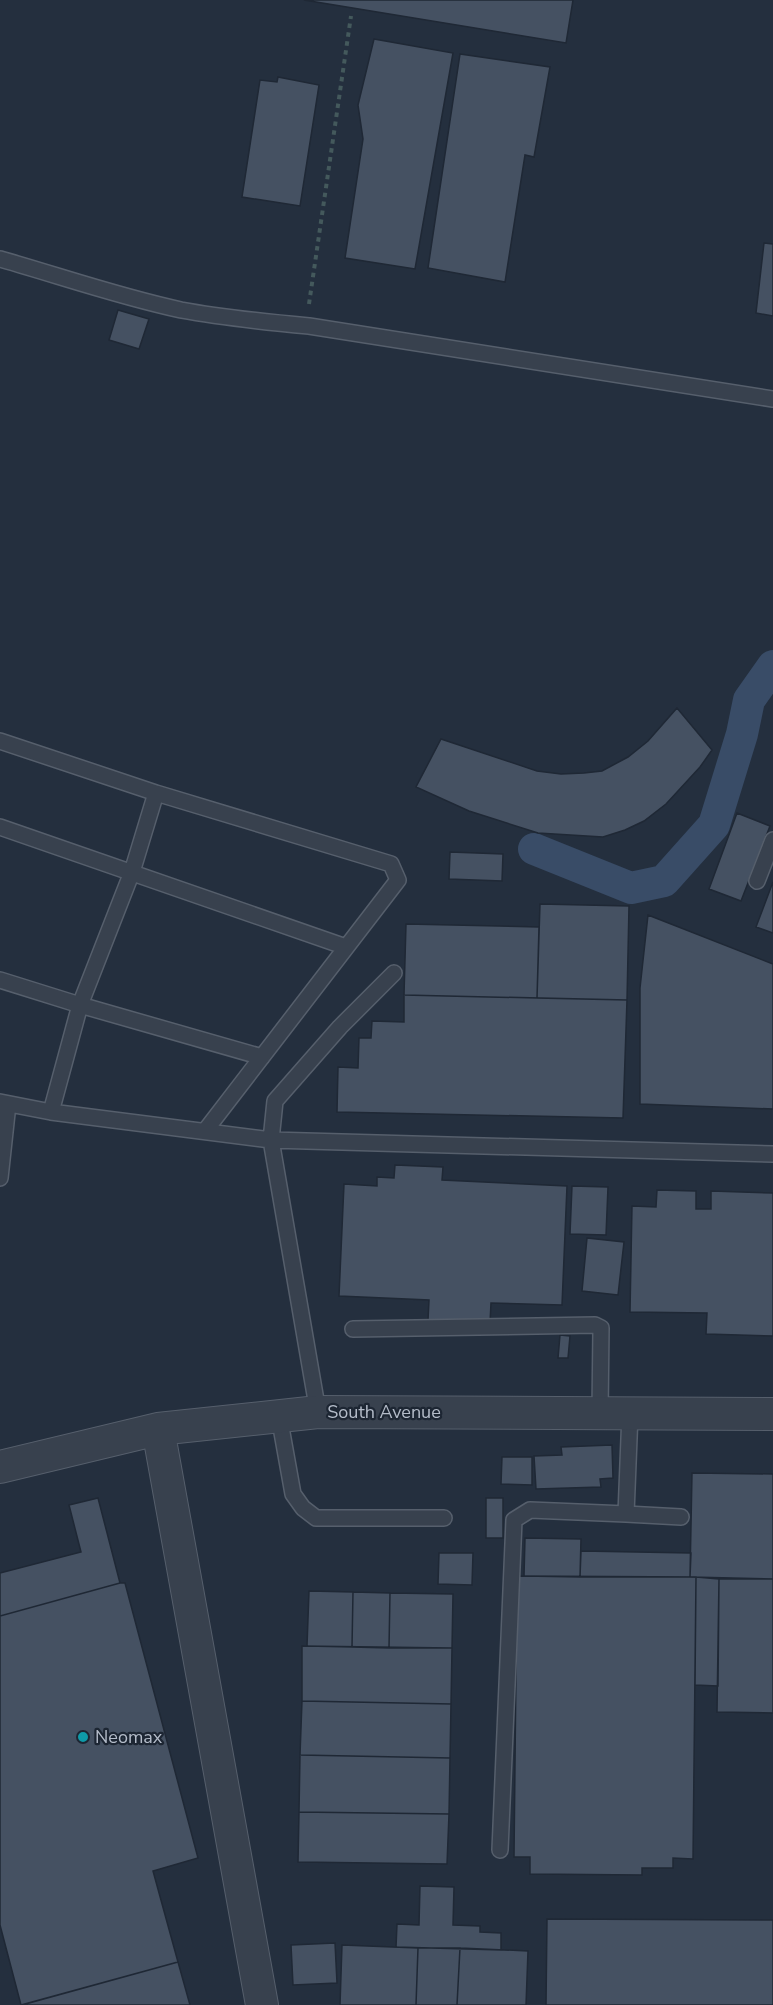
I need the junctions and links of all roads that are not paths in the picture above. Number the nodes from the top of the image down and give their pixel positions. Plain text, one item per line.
1 (0, 259) edge
2 (773, 399) edge
3 (0, 741) edge
4 (156, 793) junction
5 (0, 827) edge
6 (773, 840) edge
7 (132, 872) junction
8 (757, 880) dead end
9 (346, 947) junction
10 (394, 973) dead end
11 (0, 980) edge
12 (80, 1005) junction
13 (262, 1057) junction
14 (4, 1103) edge
15 (51, 1112) junction
16 (205, 1131) junction
17 (271, 1140) junction
18 (773, 1154) edge
19 (0, 1178) edge
20 (353, 1329) dead end
21 (318, 1412) junction
22 (615, 1413) junction
23 (773, 1414) edge
24 (279, 1416) junction
25 (158, 1430) junction
26 (0, 1467) edge
27 (626, 1514) junction
28 (681, 1517) dead end
29 (444, 1518) dead end
30 (500, 1850) dead end
31 (262, 2005) edge

1 - 2 lane
3 - 4 lane
4 - 7 lane
4 - 9 lane
5 - 7 lane
6 - 8 lane
7 - 9 lane
7 - 12 lane
9 - 13 lane
10 - 17 lane
11 - 12 lane
12 - 13 lane
12 - 15 lane
13 - 16 lane
14 - 15 lane
14 - 19 lane
15 - 16 lane
16 - 17 lane
17 - 18 lane
17 - 21 lane
20 - 22 lane
21 - 22 street, South Avenue
21 - 24 street, South Avenue
22 - 23 street, South Avenue
22 - 27 lane
24 - 25 street, South Avenue
24 - 29 lane
25 - 26 street, South Avenue
25 - 31 street
27 - 28 lane
27 - 30 lane

